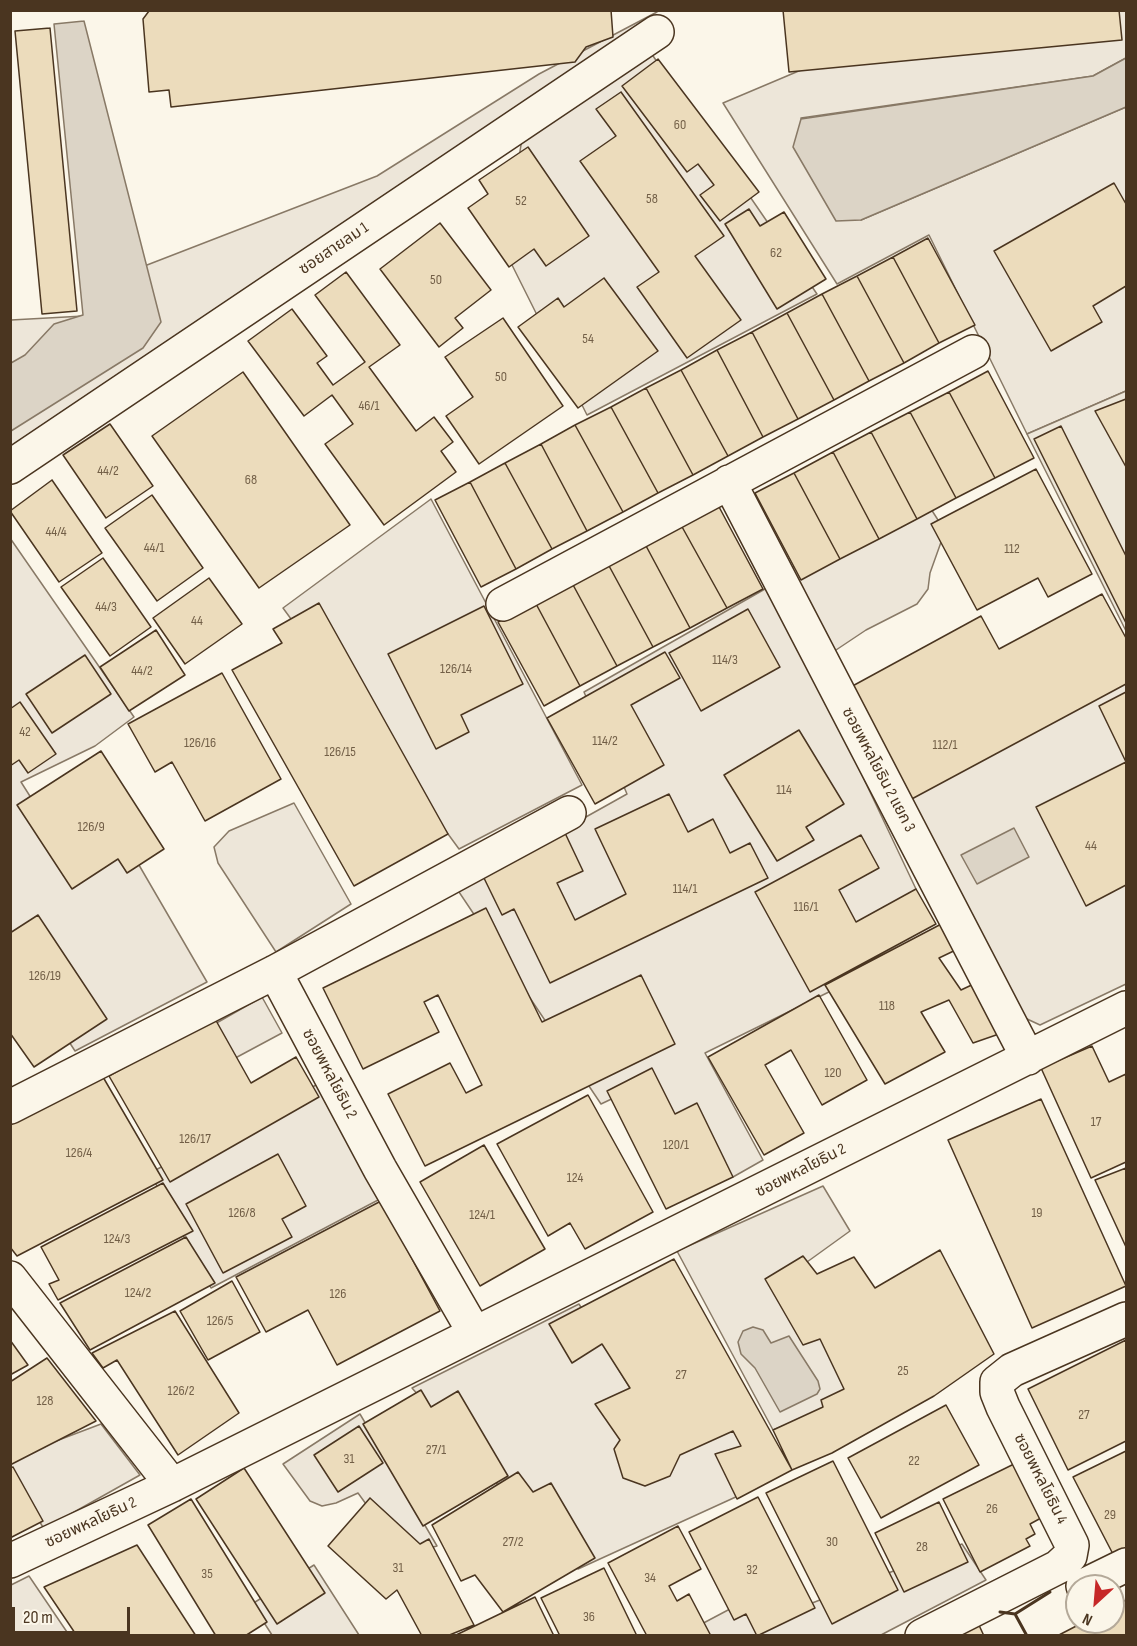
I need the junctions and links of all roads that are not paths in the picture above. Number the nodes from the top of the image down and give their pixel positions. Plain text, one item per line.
1 (657, 32) dead end
2 (973, 352) dead end
3 (10, 467) edge
4 (729, 482) junction
5 (503, 604) dead end
6 (569, 813) dead end
7 (275, 972) junction
8 (1126, 1008) edge
9 (1028, 1058) junction
10 (10, 1107) edge
11 (10, 1278) edge
12 (1126, 1319) edge
13 (474, 1332) junction
14 (172, 1485) junction
15 (1070, 1556) junction
16 (10, 1561) edge
17 (1126, 1565) edge
18 (1074, 1574) edge
19 (1107, 1574) edge
20 (922, 1635) edge

1 - 3 street, ซอยสายลม 1
2 - 4 street
4 - 5 street
4 - 9 street, ซอยพหลโยธิน 2 แยก 3
6 - 7 street
7 - 10 street
7 - 13 street, ซอยพหลโยธิน 2
8 - 9 street, ซอยพหลโยธิน 2
9 - 13 street, ซอยพหลโยธิน 2
11 - 14 street
12 - 15 street, ซอยพหลโยธิน 4
13 - 14 street, ซอยพหลโยธิน 2
14 - 16 street, ซอยพหลโยธิน 2
15 - 18 street
15 - 20 street
17 - 19 street

